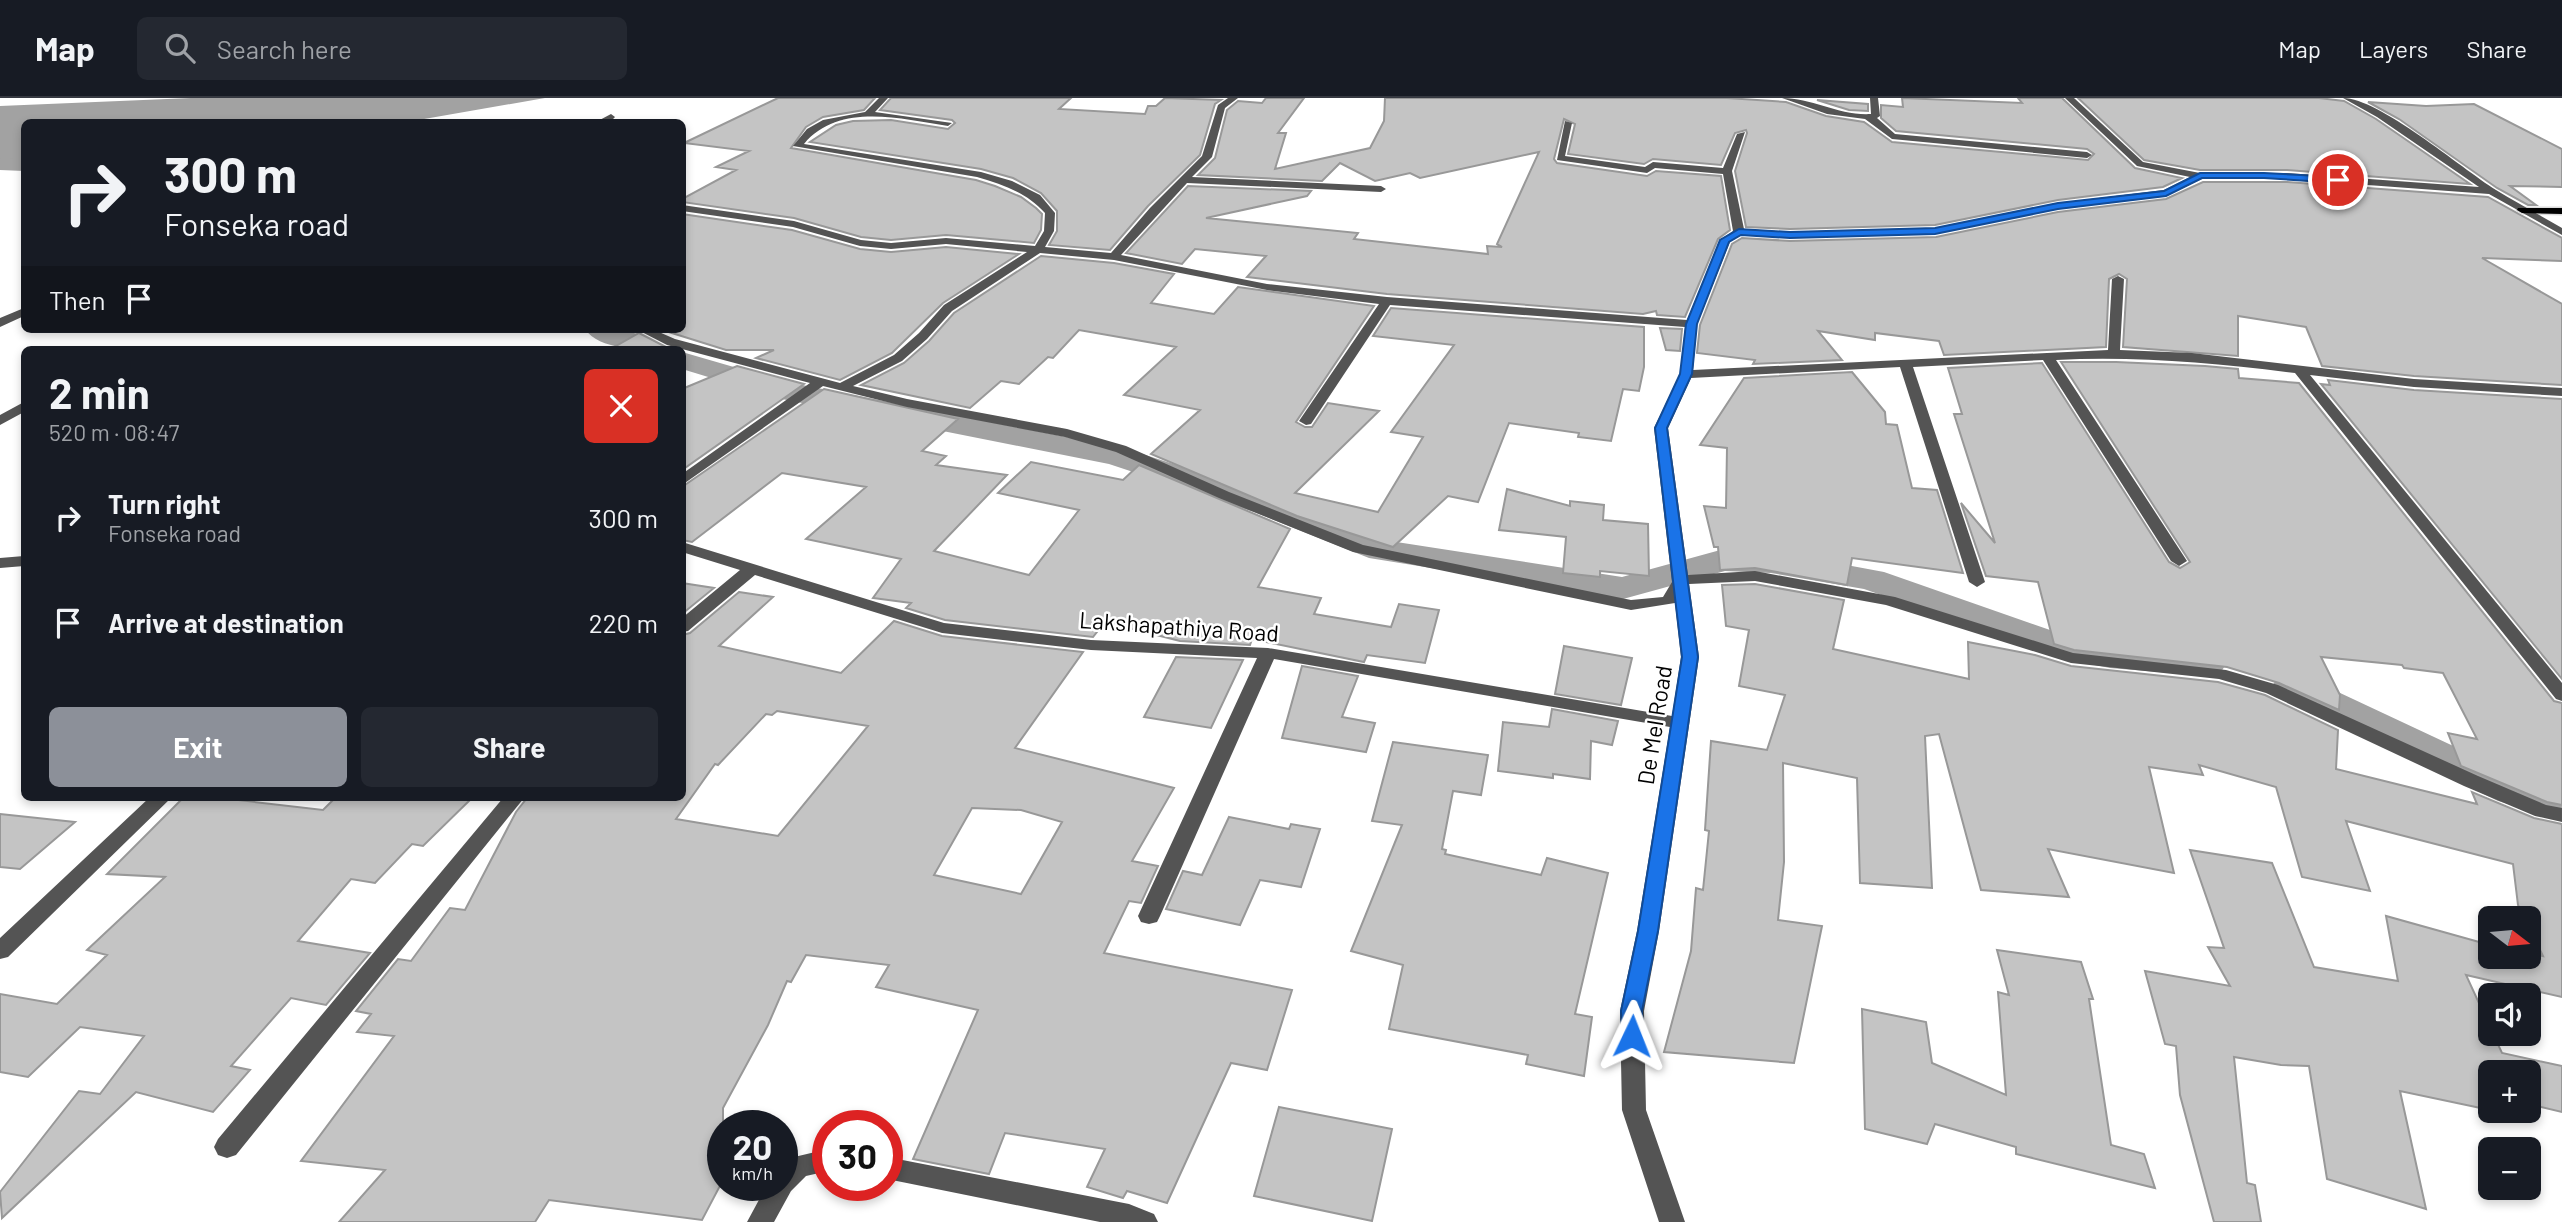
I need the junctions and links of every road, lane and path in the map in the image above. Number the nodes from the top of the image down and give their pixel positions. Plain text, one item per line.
1 (884, 98) edge
2 (1234, 98) edge
3 (1786, 98) edge
4 (1874, 98) edge
5 (2069, 98) edge
6 (2347, 98) edge
7 (867, 115) junction
8 (611, 117) dead end
9 (1867, 117) junction
10 (607, 119) edge
11 (948, 123) dead end
12 (1568, 123) dead end
13 (1742, 134) dead end
14 (2087, 155) dead end
15 (1727, 171) junction
16 (2200, 176) junction
17 (1187, 180) junction
18 (1381, 190) dead end
19 (2491, 191) junction
20 (686, 208) edge
21 (703, 210) junction
22 (2522, 210) junction
23 (2562, 211) edge
24 (686, 218) edge
25 (2562, 232) edge
26 (1732, 236) junction
27 (1038, 250) junction
28 (1114, 257) junction
29 (2118, 279) dead end
30 (1387, 301) junction
31 (21, 313) edge
32 (0, 323) edge
33 (1691, 324) junction
34 (651, 333) edge
35 (686, 346) edge
36 (686, 346) edge
37 (2114, 353) junction
38 (2047, 356) junction
39 (1906, 365) junction
40 (2299, 370) junction
41 (1686, 374) junction
42 (821, 382) junction
43 (844, 386) junction
44 (2562, 393) edge
45 (21, 408) edge
46 (0, 421) edge
47 (1306, 421) dead end
48 (686, 478) edge
49 (686, 548) edge
50 (21, 551) edge
51 (21, 561) edge
52 (2179, 561) dead end
53 (3, 563) edge
54 (752, 569) junction
55 (1682, 580) junction
56 (1977, 582) dead end
57 (686, 624) edge
58 (1268, 653) junction
59 (2562, 695) edge
60 (1680, 723) junction
61 (158, 801) edge
62 (512, 801) edge
63 (2562, 815) edge
64 (1149, 916) dead end
65 (0, 951) edge
66 (227, 1147) dead end
67 (903, 1171) edge
68 (772, 1201) edge
69 (760, 1222) edge
70 (1145, 1222) edge
71 (1672, 1222) edge

1 - 7 street
2 - 17 street
3 - 9 street
4 - 9 street
5 - 16 street
6 - 19 street
7 - 11 street
7 - 27 street
8 - 10 street
9 - 14 street
12 - 15 street
13 - 15 street
15 - 26 street
16 - 19 street
16 - 26 street
17 - 18 street
17 - 28 street
19 - 22 street
20 - 21 street
21 - 24 street
21 - 27 street
22 - 23 main road
22 - 25 street
26 - 33 street, De Mel Road
27 - 28 street
27 - 43 street
28 - 30 street
29 - 37 street
30 - 33 street
30 - 47 street
31 - 32 street
33 - 41 street, De Mel Road
34 - 36 street
35 - 42 street
37 - 38 street
37 - 40 street
38 - 39 street
38 - 52 street
39 - 41 street
39 - 56 street
40 - 44 street
40 - 59 street
41 - 55 street, De Mel Road
42 - 43 street
42 - 48 street
43 - 55 street
45 - 46 street
49 - 54 street, Lakshapathiya Road
50 - 53 street
51 - 53 street
54 - 57 street
54 - 58 street, Lakshapathiya Road
55 - 60 street, De Mel Road
55 - 63 street
58 - 60 street, Lakshapathiya Road
58 - 64 street
60 - 71 street, De Mel Road
61 - 65 street
62 - 66 street
67 - 70 street
68 - 69 street

